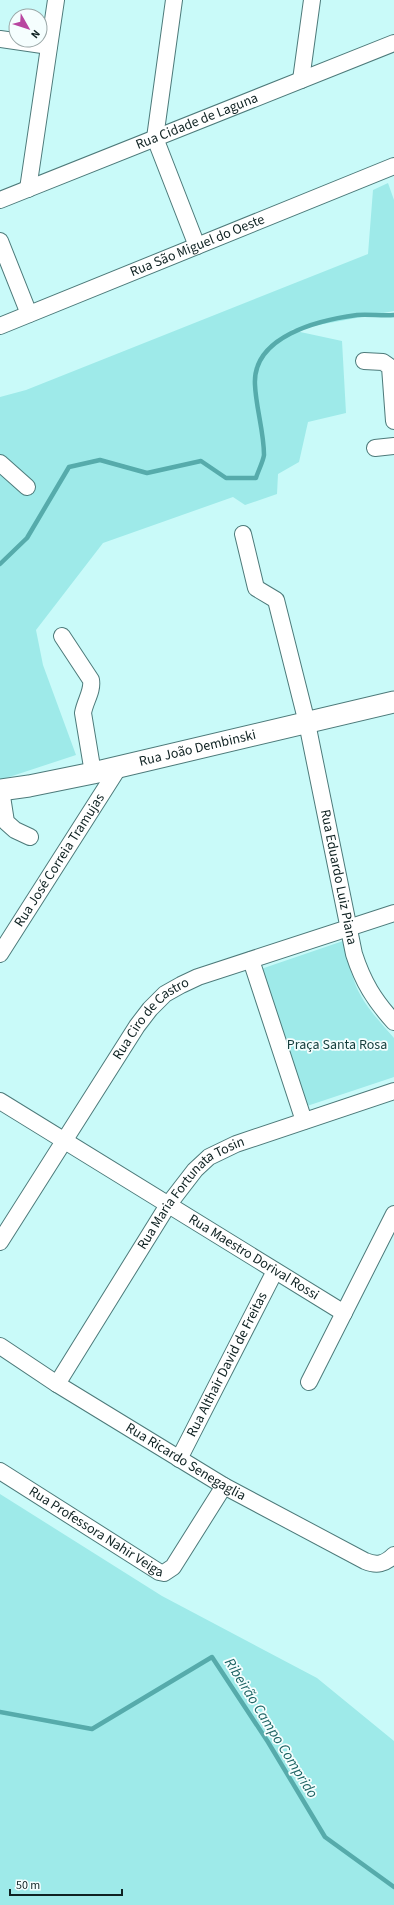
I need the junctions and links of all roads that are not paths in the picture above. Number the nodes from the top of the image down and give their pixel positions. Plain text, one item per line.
1 (56, 0) edge
2 (174, 0) edge
3 (312, 0) edge
4 (0, 39) edge
5 (394, 43) edge
6 (49, 46) junction
7 (301, 80) junction
8 (155, 138) junction
9 (394, 166) edge
10 (28, 189) junction
11 (0, 200) edge
12 (0, 241) edge
13 (197, 246) junction
14 (29, 314) junction
15 (0, 326) edge
16 (364, 361) dead end
17 (394, 422) edge
18 (394, 446) edge
19 (375, 448) dead end
20 (0, 462) edge
21 (27, 488) dead end
22 (243, 534) dead end
23 (62, 636) dead end
24 (394, 702) edge
25 (306, 723) junction
26 (120, 767) junction
27 (93, 773) junction
28 (0, 790) edge
29 (30, 836) dead end
30 (394, 913) edge
31 (349, 928) junction
32 (0, 954) edge
33 (251, 960) junction
34 (394, 1022) edge
35 (394, 1090) edge
36 (0, 1102) edge
37 (304, 1121) junction
38 (64, 1141) junction
39 (168, 1205) junction
40 (394, 1214) edge
41 (0, 1242) edge
42 (275, 1271) junction
43 (344, 1313) junction
44 (0, 1346) edge
45 (309, 1382) dead end
46 (57, 1384) junction
47 (179, 1459) junction
48 (0, 1471) edge
49 (224, 1486) junction
50 (394, 1555) edge

1 - 6 street
2 - 8 street
3 - 7 street
4 - 6 street
5 - 7 street, Rua Cidade de Laguna
6 - 10 street
7 - 8 street, Rua Cidade de Laguna
8 - 10 street, Rua Cidade de Laguna
8 - 13 street
9 - 13 street, Rua São Miguel do Oeste
10 - 11 street, Rua Cidade de Laguna
12 - 14 street
13 - 14 street, Rua São Miguel do Oeste
14 - 15 street, Rua São Miguel do Oeste
16 - 17 street
18 - 19 street
20 - 21 street
22 - 25 street, Rua Eduardo Luiz Piana
23 - 27 street
24 - 25 main road, Rua João Dembinski
25 - 26 main road, Rua João Dembinski
25 - 31 street, Rua Eduardo Luiz Piana
26 - 27 main road, Rua João Dembinski
26 - 32 street, Rua José Correia Tramujas
27 - 28 main road, Rua João Dembinski
28 - 29 street
30 - 31 street, Rua Ciro de Castro
31 - 33 street, Rua Ciro de Castro
31 - 34 street, Rua Eduardo Luiz Piana
33 - 37 street
33 - 38 street, Rua Ciro de Castro
35 - 37 street, Rua Maria Fortunata Tosin
36 - 38 street, Rua Maestro Dorival Rossi
37 - 39 street, Rua Maria Fortunata Tosin
38 - 39 street, Rua Maestro Dorival Rossi
38 - 41 street, Rua Ciro de Castro
39 - 42 street, Rua Maestro Dorival Rossi
39 - 46 street, Rua Maria Fortunata Tosin
40 - 43 street
42 - 43 street, Rua Maestro Dorival Rossi
42 - 47 street, Rua Althair David de Freitas
43 - 45 street
44 - 46 street, Rua Ricardo Senegaglia
46 - 47 street, Rua Ricardo Senegaglia
47 - 49 street, Rua Ricardo Senegaglia
48 - 49 street, Rua Professora Nahir Veiga
49 - 50 street, Rua Ricardo Senegaglia

